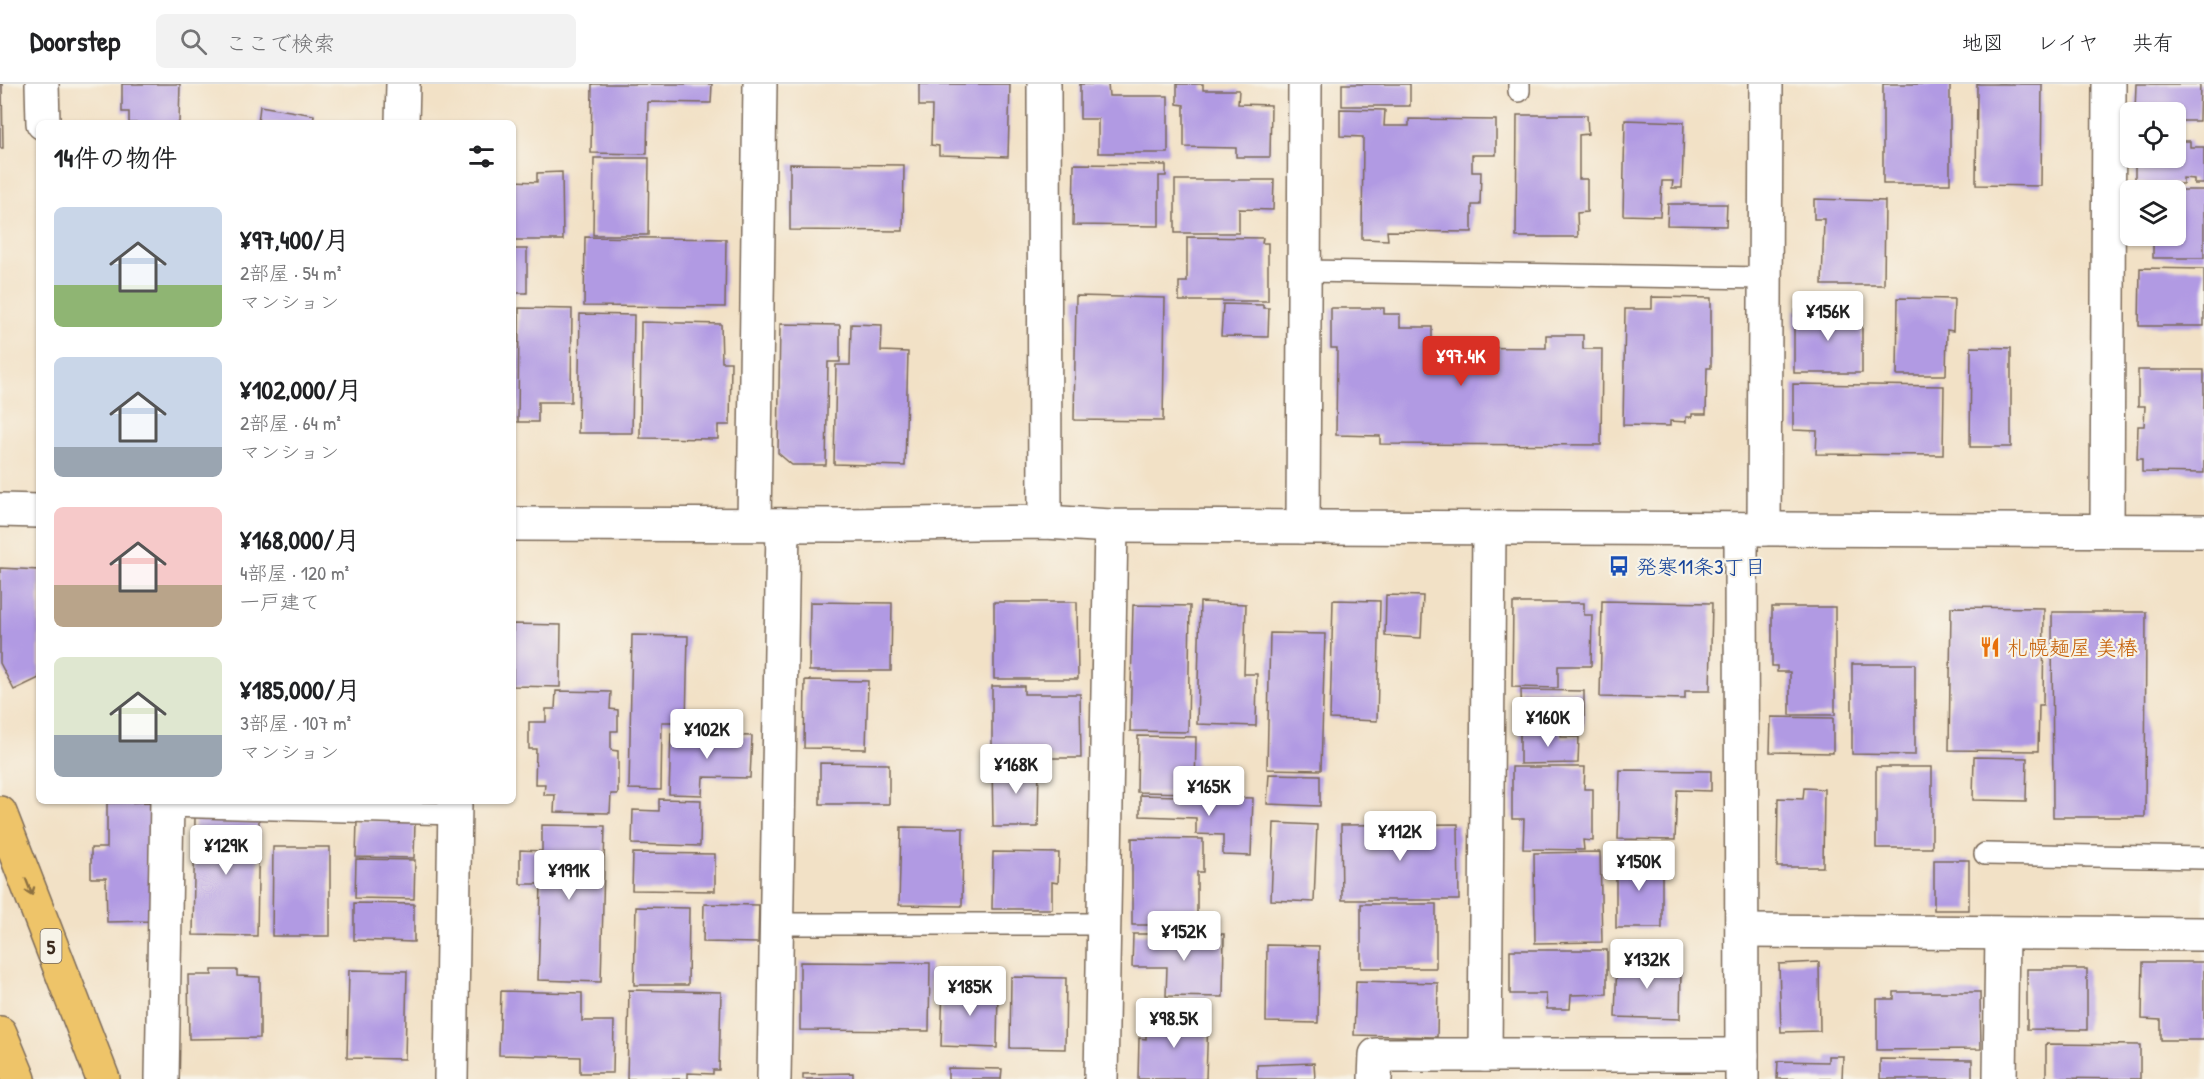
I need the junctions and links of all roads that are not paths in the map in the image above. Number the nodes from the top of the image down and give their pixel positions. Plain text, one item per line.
1 (42, 84) edge
2 (403, 84) edge
3 (760, 84) edge
4 (1044, 84) edge
5 (1305, 84) edge
6 (1766, 84) edge
7 (2109, 84) edge
8 (43, 120) edge
9 (402, 120) edge
10 (1304, 271) junction
11 (1765, 278) junction
12 (0, 510) edge
13 (36, 511) edge
14 (1045, 522) junction
15 (516, 524) edge
16 (769, 525) junction
17 (1111, 526) junction
18 (1303, 527) junction
19 (1489, 528) junction
20 (1752, 529) junction
21 (2107, 530) junction
22 (2204, 531) edge
23 (167, 804) edge
24 (239, 804) edge
25 (455, 807) edge
26 (0, 813) edge
27 (1985, 854) dead end
28 (2204, 858) edge
29 (776, 924) junction
30 (1104, 924) junction
31 (1743, 931) junction
32 (2002, 933) junction
33 (2204, 934) edge
34 (0, 1033) edge
35 (1485, 1055) junction
36 (1742, 1067) edge
37 (19, 1079) edge
38 (103, 1079) edge
39 (162, 1079) edge
40 (451, 1079) edge
41 (774, 1079) edge
42 (1101, 1079) edge
43 (1376, 1079) edge
44 (2000, 1079) edge

1 - 8 street
2 - 9 street
3 - 16 street
4 - 14 street
5 - 10 street
6 - 11 street
7 - 21 street
10 - 11 lane
10 - 18 street
11 - 20 street
12 - 13 street
14 - 16 street
14 - 17 street
15 - 16 street
16 - 29 street
17 - 18 street
17 - 30 street
18 - 19 street
19 - 20 street
19 - 35 street
20 - 21 street
20 - 31 street
21 - 22 street
23 - 39 street
24 - 25 lane
25 - 40 street
26 -> 38 highway, 5
27 - 28 lane
29 - 30 lane
29 - 41 street
30 - 42 street
31 - 32 street
31 - 36 street
32 - 33 street
32 - 44 street
34 - 37 highway
35 - 36 street
35 - 43 street

